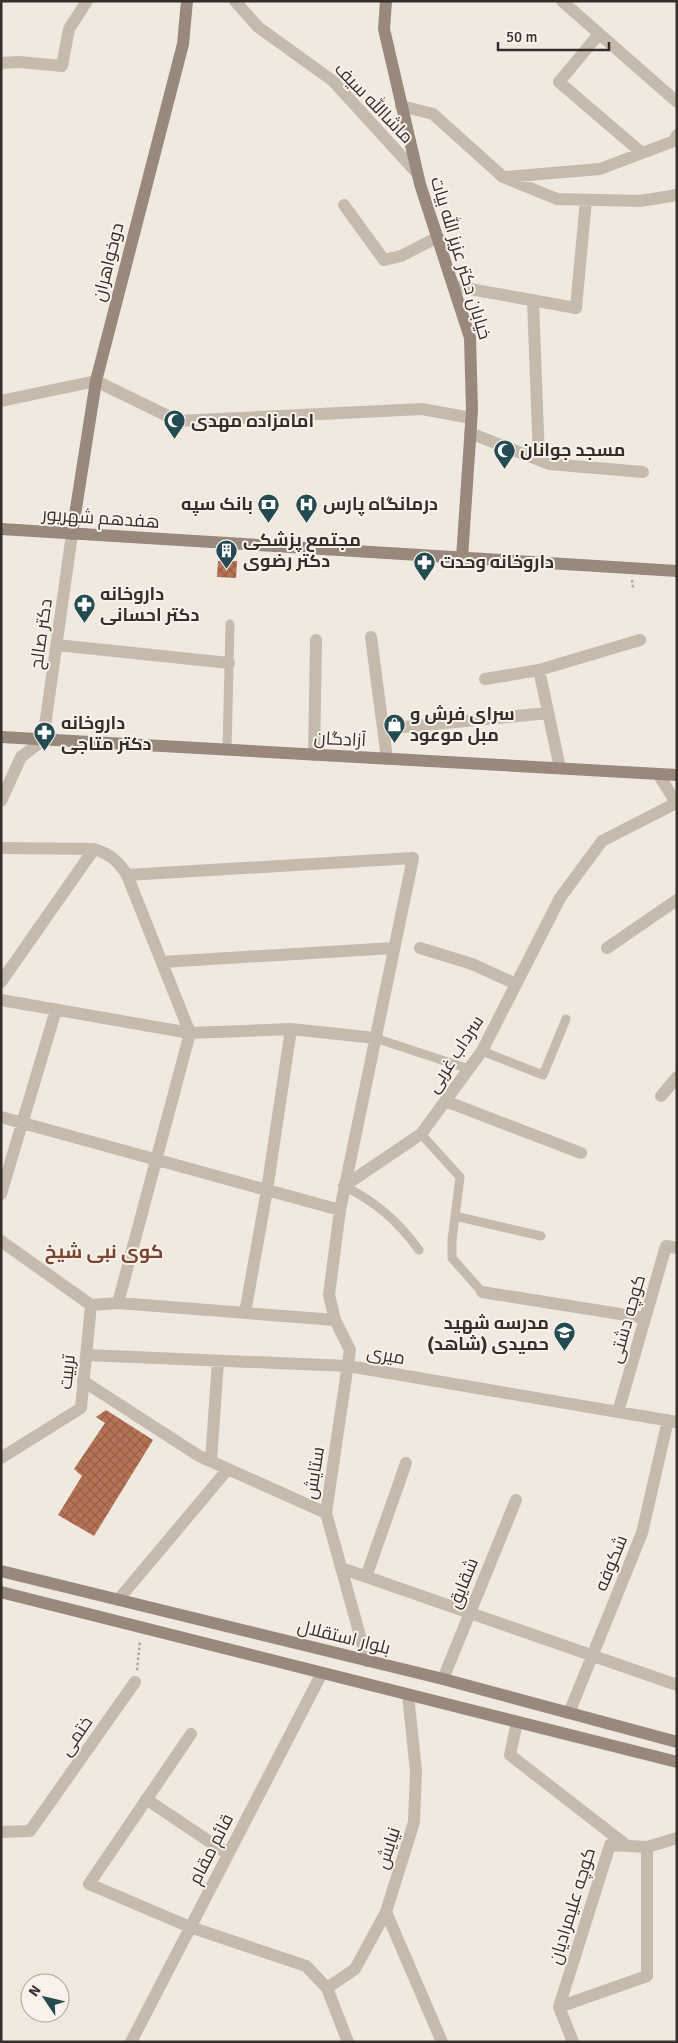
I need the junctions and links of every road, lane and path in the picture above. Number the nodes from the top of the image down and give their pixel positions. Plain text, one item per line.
1 (87, 1) edge
2 (187, 1) edge
3 (235, 1) edge
4 (386, 1) edge
5 (562, 1) edge
6 (599, 34) junction
7 (1, 63) edge
8 (677, 102) edge
9 (401, 106) junction
10 (676, 140) edge
11 (642, 153) junction
12 (417, 174) junction
13 (503, 177) junction
14 (677, 195) edge
15 (586, 200) junction
16 (344, 205) dead end
17 (438, 237) junction
18 (453, 286) junction
19 (533, 300) junction
20 (96, 381) junction
21 (1, 402) edge
22 (472, 418) junction
23 (470, 433) junction
24 (539, 460) junction
25 (643, 472) dead end
26 (1, 529) edge
27 (72, 534) junction
28 (462, 558) junction
29 (677, 571) edge
30 (230, 624) dead end
31 (371, 637) dead end
32 (316, 640) dead end
33 (640, 640) dead end
34 (57, 645) junction
35 (229, 663) junction
36 (539, 670) junction
37 (485, 679) dead end
38 (548, 713) junction
39 (383, 729) junction
40 (1, 737) edge
41 (43, 740) junction
42 (226, 750) junction
43 (314, 754) junction
44 (387, 759) junction
45 (560, 768) junction
46 (658, 774) junction
47 (677, 775) edge
48 (1, 801) edge
49 (677, 804) edge
50 (1, 848) edge
51 (94, 849) junction
52 (127, 875) junction
53 (677, 900) edge
54 (394, 948) junction
55 (420, 948) dead end
56 (607, 948) dead end
57 (162, 962) junction
58 (1, 982) edge
59 (516, 984) junction
60 (1, 1000) edge
61 (56, 1010) junction
62 (566, 1019) dead end
63 (291, 1029) junction
64 (190, 1033) junction
65 (375, 1038) junction
66 (482, 1050) junction
67 (468, 1069) junction
68 (677, 1077) edge
69 (661, 1096) dead end
70 (446, 1101) junction
71 (1, 1117) edge
72 (22, 1123) junction
73 (421, 1134) junction
74 (581, 1153) dead end
75 (155, 1159) junction
76 (344, 1186) junction
77 (267, 1190) junction
78 (1, 1194) edge
79 (340, 1210) junction
80 (455, 1216) junction
81 (541, 1236) dead end
82 (1, 1241) edge
83 (677, 1248) edge
84 (419, 1250) dead end
85 (482, 1292) joint
86 (118, 1303) junction
87 (91, 1306) junction
88 (245, 1313) junction
89 (645, 1318) junction
90 (335, 1320) junction
91 (86, 1355) junction
92 (218, 1360) junction
93 (348, 1366) junction
94 (84, 1382) junction
95 (618, 1412) junction
96 (672, 1421) edge
97 (1, 1458) edge
98 (212, 1461) junction
99 (406, 1463) dead end
100 (228, 1469) junction
101 (516, 1500) dead end
102 (326, 1513) junction
103 (342, 1568) junction
104 (1, 1571) edge
105 (366, 1577) junction
106 (1, 1592) edge
107 (118, 1600) junction
108 (470, 1613) junction
109 (142, 1627) junction
110 (592, 1656) junction
111 (367, 1661) junction
112 (322, 1673) junction
113 (443, 1679) junction
114 (136, 1682) joint
115 (677, 1685) edge
116 (408, 1695) junction
117 (568, 1713) junction
118 (517, 1722) junction
119 (191, 1734) dead end
120 (677, 1742) edge
121 (677, 1762) edge
122 (146, 1799) junction
123 (1, 1832) edge
124 (677, 1838) edge
125 (626, 1846) junction
126 (647, 1847) junction
127 (228, 1854) junction
128 (386, 1912) junction
129 (190, 1927) junction
130 (327, 1988) junction
131 (559, 2007) junction
132 (131, 2042) edge
133 (348, 2042) edge
134 (442, 2042) edge
135 (573, 2042) edge

1 - 7 street
2 - 20 main road, دوخواهران
3 - 12 street, ماشاالله سیف
4 - 9 main road, خیابان دکتر عزیز الله بیات
5 - 6 street
6 - 8 street
6 - 11 street
9 - 12 main road, خیابان دکتر عزیز الله بیات
9 - 13 street
10 - 11 street
11 - 13 street
12 - 17 main road, خیابان دکتر عزیز الله بیات
13 - 15 street
14 - 15 street
15 - 19 street
16 - 17 street
17 - 18 main road, خیابان دکتر عزیز الله بیات
18 - 19 street
18 - 22 main road, خیابان دکتر عزیز الله بیات
19 - 24 street
20 - 21 street
20 - 22 street
20 - 27 main road, دوخواهران
22 - 23 main road, خیابان دکتر عزیز الله بیات
23 - 24 street
23 - 28 main road, خیابان دکتر عزیز الله بیات
24 - 25 street
26 - 27 main road, هفدهم شهریور
27 - 28 main road, هفدهم شهریور
27 - 34 street, دکتر صالح
28 - 29 main road, هفدهم شهریور
30 - 35 lane
31 - 39 street
32 - 43 street
33 - 36 street
34 - 35 street
34 - 41 street, دکتر صالح
35 - 42 lane
36 - 37 street
36 - 38 street
38 - 39 street
38 - 45 street
39 - 44 street
40 - 41 main road, آزادگان
41 - 42 main road, آزادگان
41 - 48 street
42 - 43 main road, آزادگان
43 - 44 main road, آزادگان
44 - 45 main road, آزادگان
45 - 46 main road, آزادگان
46 - 47 main road, آزادگان
46 - 49 street
49 - 59 street, سرداب غربی
50 - 51 street
51 - 52 street
51 - 58 street
52 - 54 street
52 - 57 street
53 - 56 street
54 - 57 street
54 - 65 street
55 - 59 street
57 - 64 street
59 - 66 street, سرداب غربی
60 - 61 street
61 - 64 street
61 - 72 street
62 - 66 lane
63 - 64 street
63 - 65 street
63 - 77 street
64 - 75 street
65 - 67 lane
65 - 76 street
66 - 67 street, سرداب غربی
67 - 70 street, سرداب غربی
68 - 69 street
70 - 73 street, سرداب غربی
70 - 74 street
71 - 72 street
72 - 75 street
72 - 78 street
73 - 76 street, سرداب غربی
73 - 80 lane
75 - 77 street
75 - 86 street
76 - 79 street
76 - 84 lane
77 - 79 street
77 - 88 street
79 - 90 street
80 - 81 lane
80 - 85 lane
82 - 87 street
83 - 89 street, کوچه دشتی
85 - 89 street
86 - 87 street
86 - 88 street
87 - 91 street, تربیت
88 - 90 street
89 - 95 street, کوچه دشتی
90 - 93 street, ستایش
91 - 92 street, میری
91 - 94 street, تربیت
92 - 93 street, میری
92 - 98 street
93 - 95 street, میری
93 - 102 street, ستایش
94 - 97 street, تربیت
94 - 98 street
95 - 96 street, میری
96 - 110 street, شکوفه
98 - 100 street
99 - 105 street
100 - 102 street
100 - 107 street
101 - 108 street, شقایق
102 - 103 street, ستایش
103 - 105 street
103 - 111 street, ستایش
104 - 107 main road, بلوار استقلال
105 - 108 street
106 - 109 main road
107 - 111 main road, بلوار استقلال
108 - 110 street
108 - 113 street, شقایق
109 - 112 main road
109 - 114 path
110 - 115 street
110 - 117 street, شکوفه
111 - 113 main road, بلوار استقلال
112 - 116 main road
112 - 127 street, قائم مقام
113 - 117 main road, بلوار استقلال
114 - 123 street, ختمی
116 - 118 main road
116 - 128 street, نیایش
117 - 120 main road, بلوار استقلال
118 - 121 main road
118 - 125 street
119 - 122 street
122 - 127 street
122 - 129 street
124 - 126 street, کوچه علیمرادیان
125 - 126 street, کوچه علیمرادیان
125 - 131 street, کوچه علیمرادیان
126 - 131 street
127 - 129 street, قائم مقام
128 - 130 street, نیایش
128 - 134 street
129 - 130 street
129 - 132 street, قائم مقام
130 - 133 street
131 - 135 street

